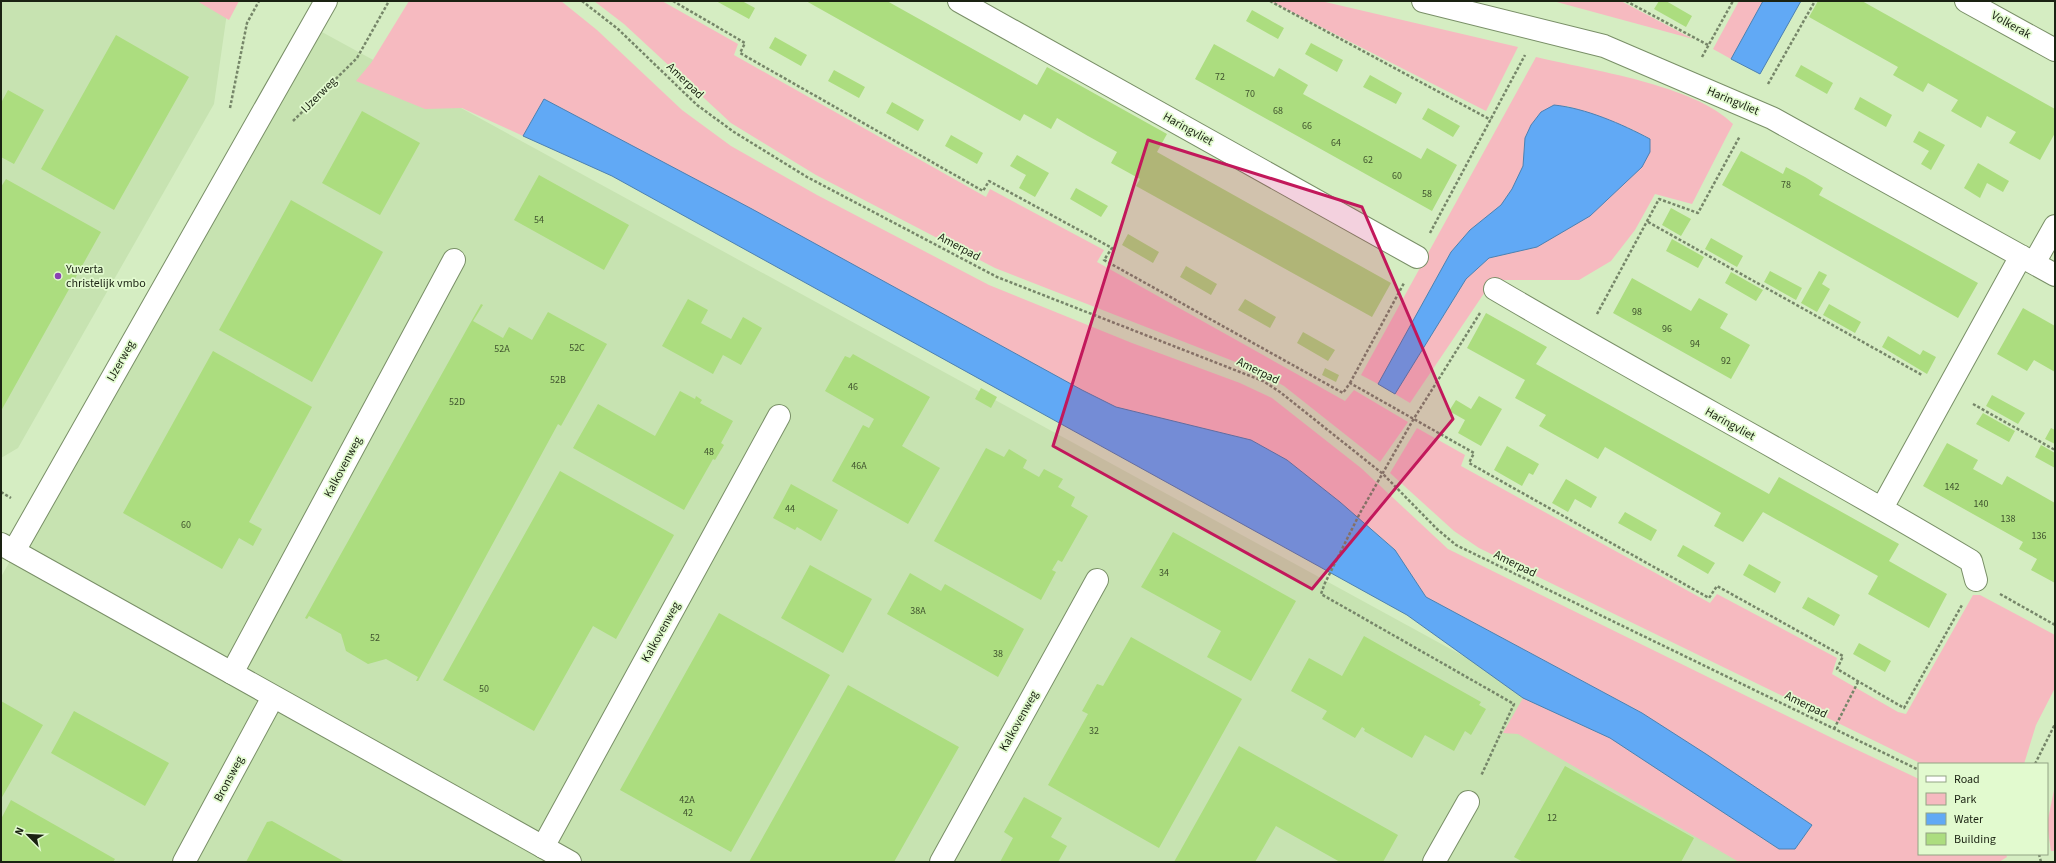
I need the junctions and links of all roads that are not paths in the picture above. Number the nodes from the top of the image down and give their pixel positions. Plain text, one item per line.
1 (326, 1) edge
2 (959, 1) edge
3 (1423, 1) edge
4 (1966, 1) edge
5 (1449, 4) edge
6 (2055, 50) edge
7 (2055, 226) edge
8 (1418, 257) road end
9 (2028, 259) junction
10 (454, 260) dead end
11 (2055, 275) edge
12 (1495, 289) road end
13 (779, 416) dead end
14 (1882, 508) junction
15 (8, 548) edge
16 (1097, 580) dead end
17 (1976, 580) road end
18 (232, 673) junction
19 (273, 697) junction
20 (1468, 802) road end
21 (543, 847) junction
22 (184, 862) edge
23 (570, 862) edge
24 (941, 862) edge
25 (1434, 862) edge

1 - 15 street, IJzerweg
2 - 8 street, Haringvliet
3 - 5 street, Haringvliet
4 - 6 street, Volkerak
5 - 9 street, Haringvliet
7 - 9 street
9 - 11 street, Haringvliet
9 - 14 street
10 - 18 street, Kalkovenweg
12 - 14 street, Haringvliet
13 - 21 street, Kalkovenweg
14 - 17 street, Haringvliet
15 - 18 street
16 - 24 street, Kalkovenweg
18 - 19 street
19 - 21 street
19 - 22 street, Bronsweg
20 - 25 street
21 - 23 street

